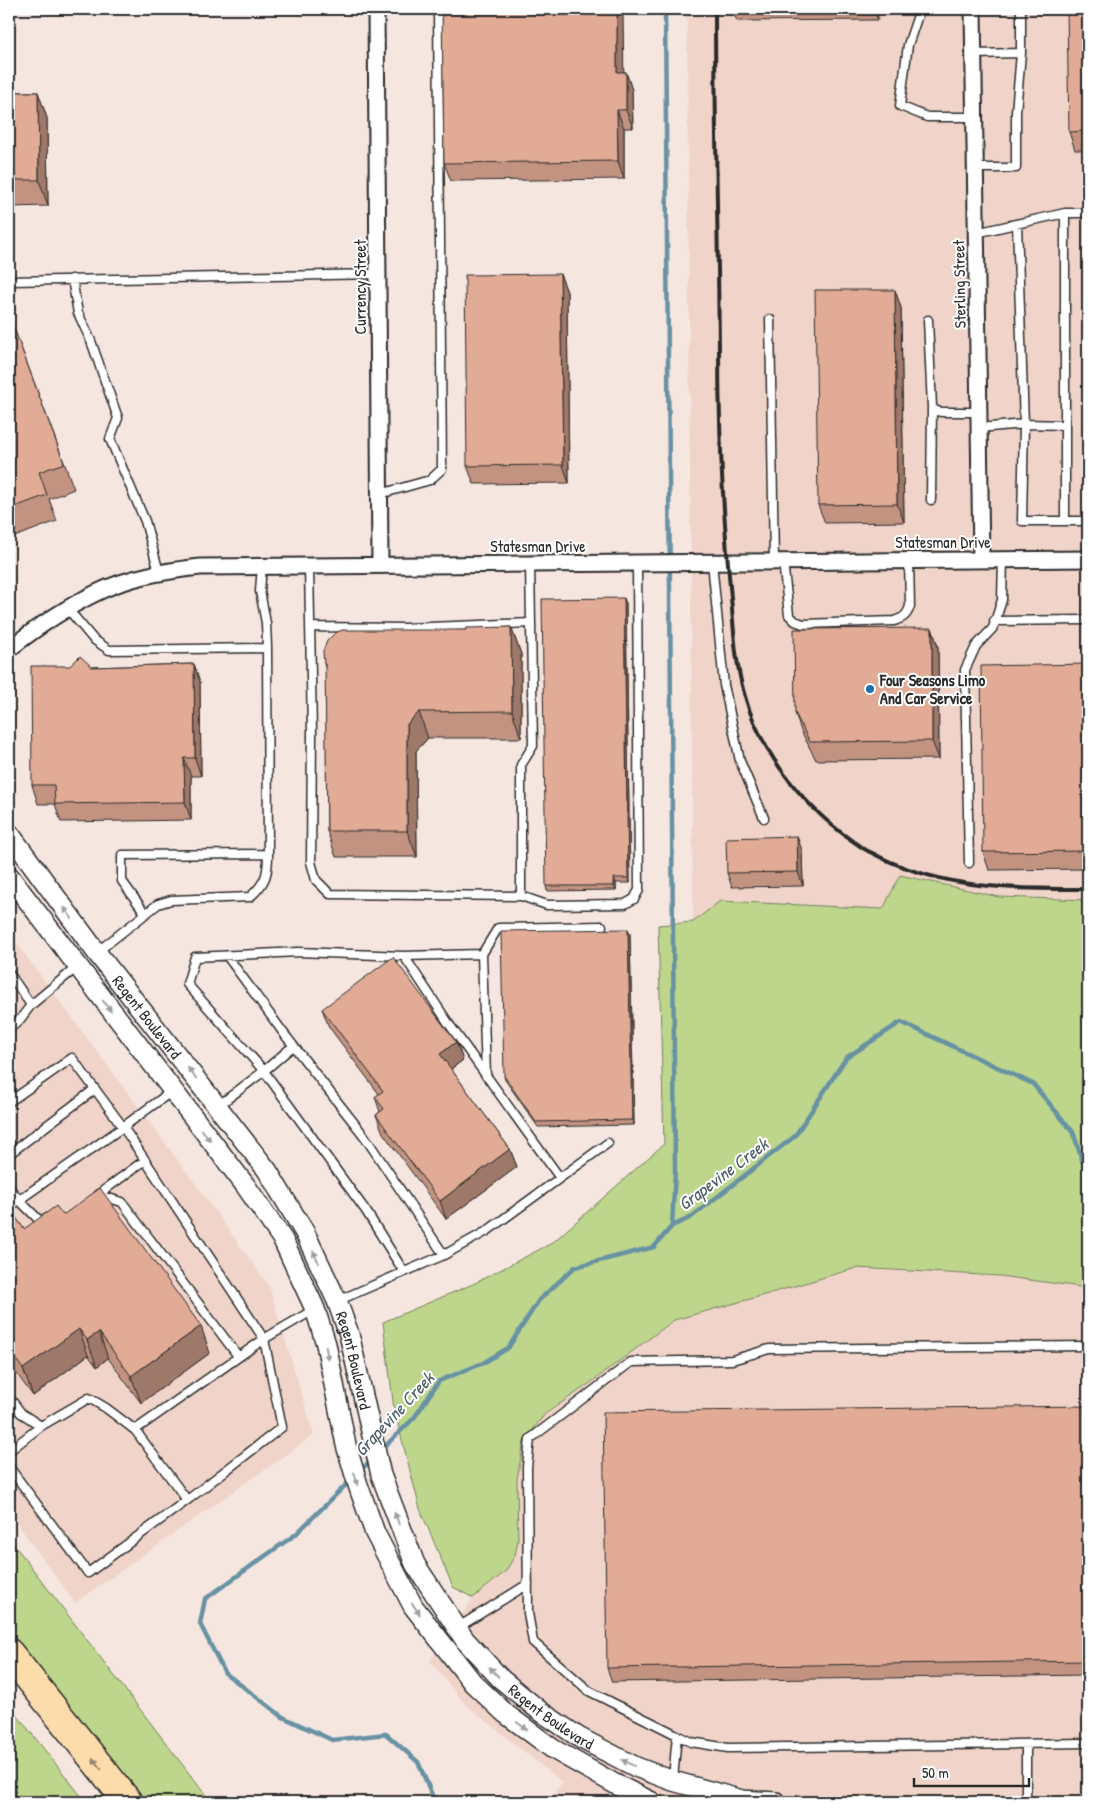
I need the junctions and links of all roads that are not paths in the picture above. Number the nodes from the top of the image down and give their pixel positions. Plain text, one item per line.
1 (376, 9) edge
2 (438, 9) edge
3 (920, 9) edge
4 (973, 9) edge
5 (1021, 9) edge
6 (1021, 53) junction
7 (974, 54) junction
8 (974, 117) junction
9 (975, 168) junction
10 (1065, 213) junction
11 (1088, 213) edge
12 (1016, 224) junction
13 (976, 232) junction
14 (378, 274) junction
15 (72, 279) junction
16 (9, 282) edge
17 (770, 319) dead end
18 (928, 320) dead end
19 (932, 407) junction
20 (979, 412) junction
21 (1024, 424) junction
22 (1065, 425) junction
23 (979, 428) junction
24 (380, 494) junction
25 (931, 500) dead end
26 (1065, 521) junction
27 (1088, 521) edge
28 (1003, 559) junction
29 (1088, 559) edge
30 (909, 560) junction
31 (981, 560) junction
32 (778, 561) junction
33 (637, 562) junction
34 (708, 562) junction
35 (530, 563) junction
36 (309, 565) junction
37 (380, 565) junction
38 (262, 566) junction
39 (159, 572) junction
40 (68, 609) junction
41 (1088, 620) edge
42 (994, 621) junction
43 (531, 623) junction
44 (311, 628) junction
45 (267, 648) junction
46 (9, 649) edge
47 (764, 818) dead end
48 (9, 833) edge
49 (268, 854) junction
50 (969, 863) dead end
51 (9, 876) edge
52 (521, 896) junction
53 (144, 913) junction
54 (602, 926) dead end
55 (97, 953) junction
56 (482, 954) junction
57 (227, 956) junction
58 (404, 956) junction
59 (77, 967) junction
60 (9, 973) edge
61 (31, 1005) junction
62 (9, 1029) edge
63 (293, 1046) junction
64 (264, 1072) junction
65 (486, 1076) junction
66 (95, 1089) junction
67 (172, 1091) junction
68 (9, 1102) edge
69 (218, 1106) junction
70 (123, 1127) junction
71 (608, 1142) dead end
72 (9, 1154) edge
73 (144, 1160) junction
74 (560, 1178) junction
75 (9, 1187) edge
76 (99, 1194) junction
77 (19, 1200) junction
78 (91, 1200) edge
79 (9, 1207) edge
80 (58, 1218) edge
81 (444, 1255) junction
82 (404, 1272) junction
83 (337, 1301) junction
84 (315, 1308) junction
85 (264, 1339) junction
86 (1088, 1346) edge
87 (238, 1356) junction
88 (9, 1397) edge
89 (41, 1426) junction
90 (135, 1430) junction
91 (9, 1451) edge
92 (9, 1467) edge
93 (187, 1500) junction
94 (528, 1584) junction
95 (457, 1628) junction
96 (439, 1641) junction
97 (9, 1653) edge
98 (677, 1735) junction
99 (1026, 1744) junction
100 (1088, 1744) edge
101 (673, 1781) junction
102 (128, 1802) edge
103 (652, 1802) edge
104 (776, 1802) edge
105 (1026, 1802) edge

1 - 14 street, Currency Street
2 - 24 lane
3 - 8 lane
4 - 7 street, Sterling Street
5 - 6 lane
6 - 7 lane
6 - 9 lane
7 - 8 street, Sterling Street
8 - 9 street, Sterling Street
9 - 13 street, Sterling Street
10 - 11 lane
10 - 12 lane
10 - 22 lane
12 - 13 lane
12 - 21 lane
13 - 20 street, Sterling Street
14 - 15 lane
14 - 24 street, Currency Street
15 - 16 lane
15 - 39 lane
17 - 32 lane
18 - 19 lane
19 - 20 lane
19 - 25 lane
20 - 23 street, Sterling Street
21 - 22 lane
21 - 23 lane
21 - 26 lane
22 - 26 lane
23 - 31 street, Sterling Street
24 - 37 street, Currency Street
26 - 27 lane
28 - 29 street, Statesman Drive
28 - 31 street, Statesman Drive
28 - 42 lane
30 - 31 street, Statesman Drive
30 - 32 street, Statesman Drive
30 - 32 lane
32 - 34 street, Statesman Drive
33 - 34 street, Statesman Drive
33 - 35 street, Statesman Drive
33 - 52 lane
34 - 47 lane
35 - 37 street, Statesman Drive
35 - 43 lane
36 - 37 street, Statesman Drive
36 - 38 street, Statesman Drive
36 - 44 lane
38 - 39 street, Statesman Drive
38 - 45 lane
39 - 40 street, Statesman Drive
40 - 45 lane
40 - 46 street, Statesman Drive
41 - 42 lane
42 - 50 lane
43 - 44 lane
43 - 52 lane
44 - 52 lane
45 - 49 lane
55 -> 48 street, Regent Boulevard
49 - 53 lane
49 - 53 lane
51 - 59 street, Regent Boulevard
53 - 55 lane
54 - 56 lane
55 - 59 street
69 -> 55 street, Regent Boulevard
56 - 58 lane
56 - 65 lane
57 - 58 lane
57 - 63 lane
57 - 64 lane
58 - 65 lane
59 - 61 lane
59 -> 67 street, Regent Boulevard
60 - 61 lane
61 - 62 lane
63 - 64 lane
63 - 81 lane
64 - 69 lane
64 - 82 lane
65 - 74 lane
66 - 68 lane
66 - 70 lane
66 - 72 lane
67 - 70 lane
67 -> 84 street, Regent Boulevard
83 -> 69 street, Regent Boulevard
70 - 73 lane
70 - 77 lane
71 - 74 lane
73 - 76 lane
73 - 85 lane
74 - 81 lane
75 - 77 lane
76 - 78 lane
76 - 87 lane
77 - 79 lane
77 - 80 lane
81 - 82 lane
82 - 83 lane
95 -> 83 street, Regent Boulevard
84 - 85 lane
84 -> 96 street, Regent Boulevard
85 - 87 lane
85 - 93 lane
86 - 94 lane
87 - 90 lane
88 - 89 lane
89 - 90 lane
89 - 91 lane
90 - 93 lane
92 - 93 lane
94 - 95 lane
94 - 98 lane
95 - 96 street
101 -> 95 street, Regent Boulevard
96 -> 103 street, Regent Boulevard
102 -> 97 highway
98 - 99 lane
98 - 101 lane
99 - 100 lane
99 - 105 lane
101 - 104 street, Regent Boulevard

